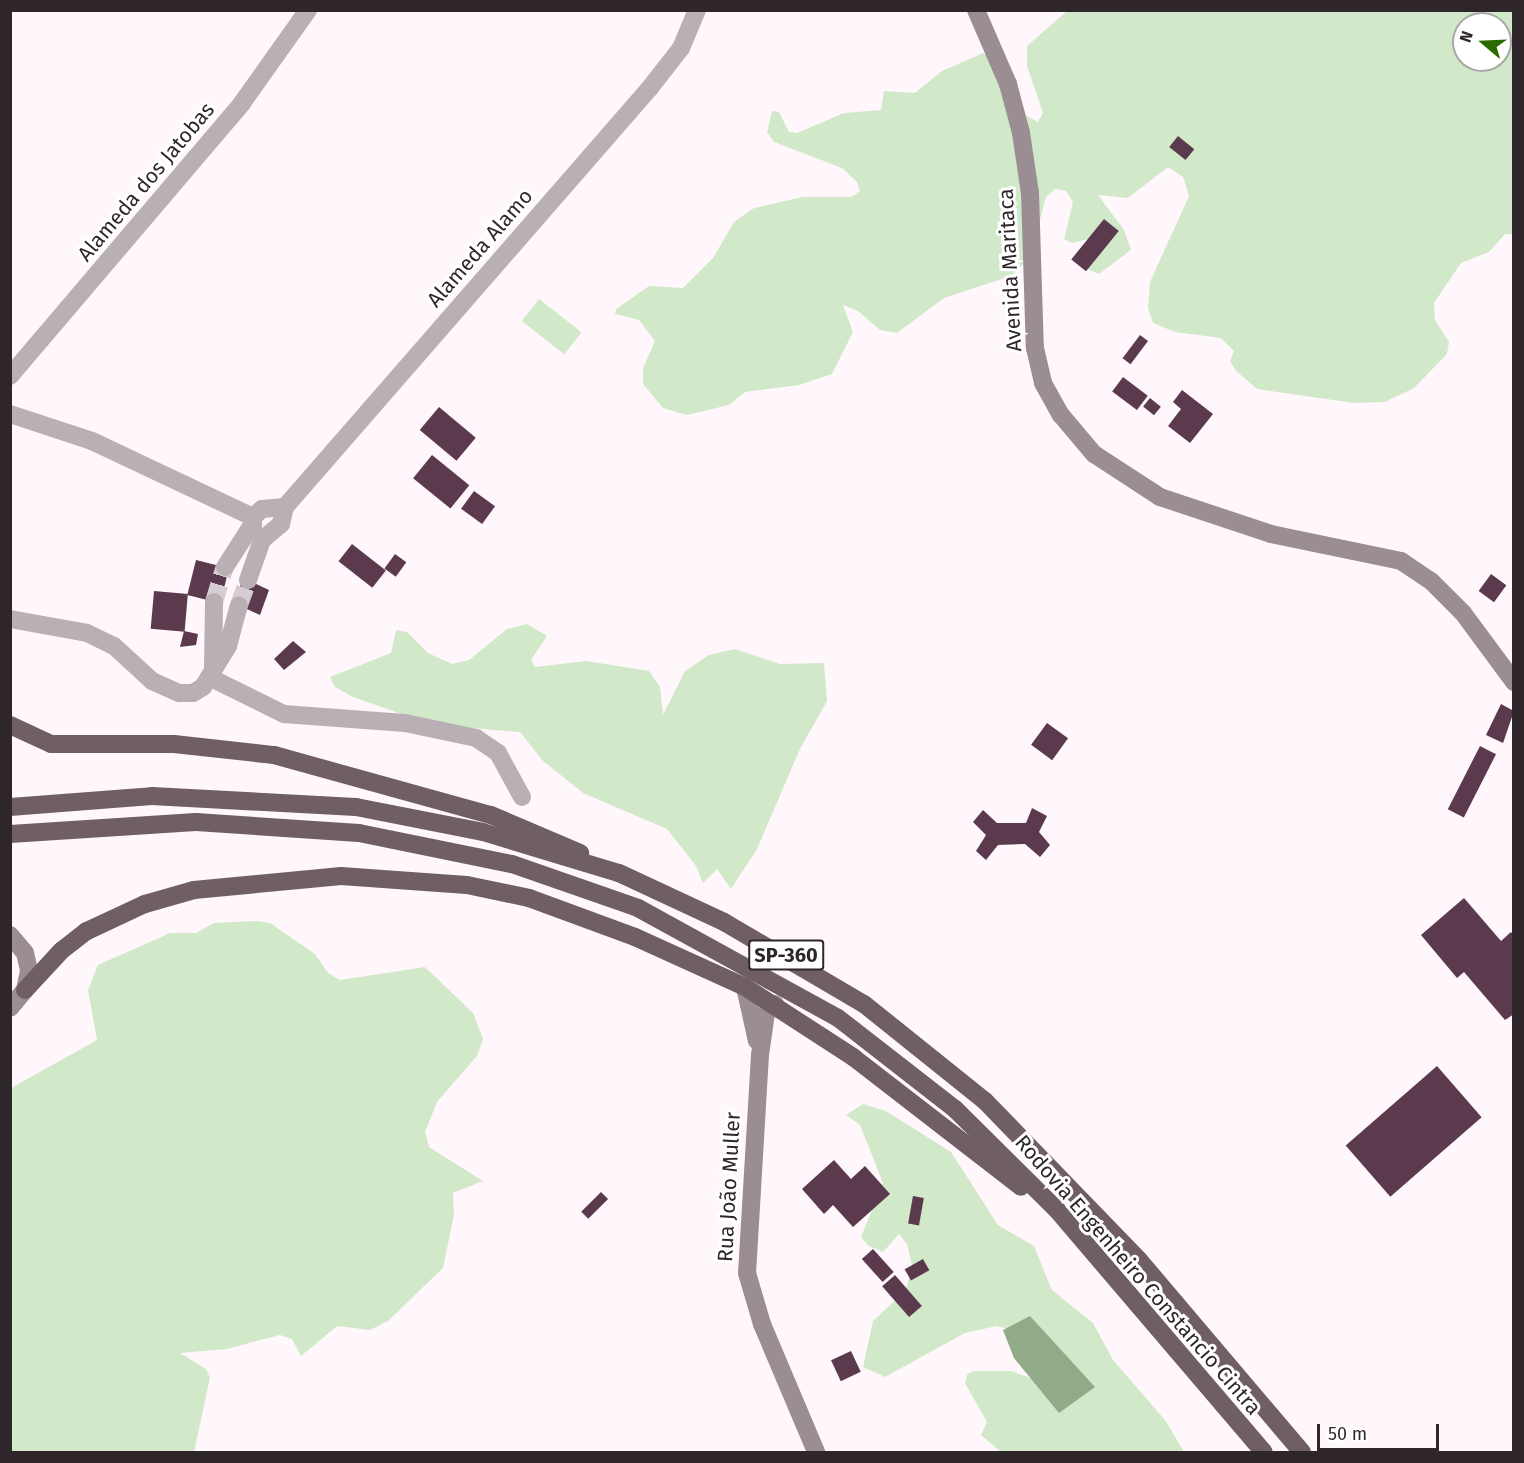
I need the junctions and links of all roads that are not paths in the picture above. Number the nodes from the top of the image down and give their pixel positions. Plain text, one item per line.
1 (308, 10) edge
2 (696, 10) edge
3 (976, 10) edge
4 (10, 376) edge
5 (10, 414) edge
6 (285, 507) junction
7 (253, 521) junction
8 (262, 540) junction
9 (225, 567) tunnel mouth
10 (248, 580) tunnel mouth
11 (214, 602) tunnel mouth
12 (239, 605) tunnel mouth
13 (10, 619) edge
14 (45, 626) junction
15 (10, 630) edge
16 (211, 673) junction
17 (1514, 682) edge
18 (10, 725) edge
19 (522, 797) dead end
20 (10, 807) edge
21 (10, 834) edge
22 (619, 873) junction
23 (10, 935) edge
24 (745, 987) junction
25 (25, 990) junction
26 (775, 1004) junction
27 (10, 1008) edge
28 (760, 1055) junction
29 (1056, 1210) junction
30 (816, 1452) edge
31 (1264, 1452) edge
32 (1302, 1452) edge

1 - 4 street, Alameda dos Jatobas
2 - 6 street, Alameda Alamo
3 - 17 street, Avenida Maritaca
5 - 7 street
6 - 7 street
6 - 8 street, Alameda Alamo
7 - 8 street
7 - 9 street
8 - 10 street, Alameda Alamo
11 - 16 street
12 - 16 street
13 - 14 street
14 - 15 street
14 - 16 street
16 - 19 street
18 - 22 highway
20 - 22 highway, Rodovia Engenheiro Constancio Cintra / SP-360
21 - 29 highway, Rodovia Engenheiro Constancio Cintra / SP-360
22 - 32 highway, Rodovia Engenheiro Constancio Cintra / SP-360
23 - 25 street
24 - 25 highway
24 - 26 highway
24 - 28 street
25 - 27 street
26 - 28 street
26 - 29 highway
28 - 30 street, Rua João Muller
29 - 31 highway, Rodovia Engenheiro Constancio Cintra / SP-360

